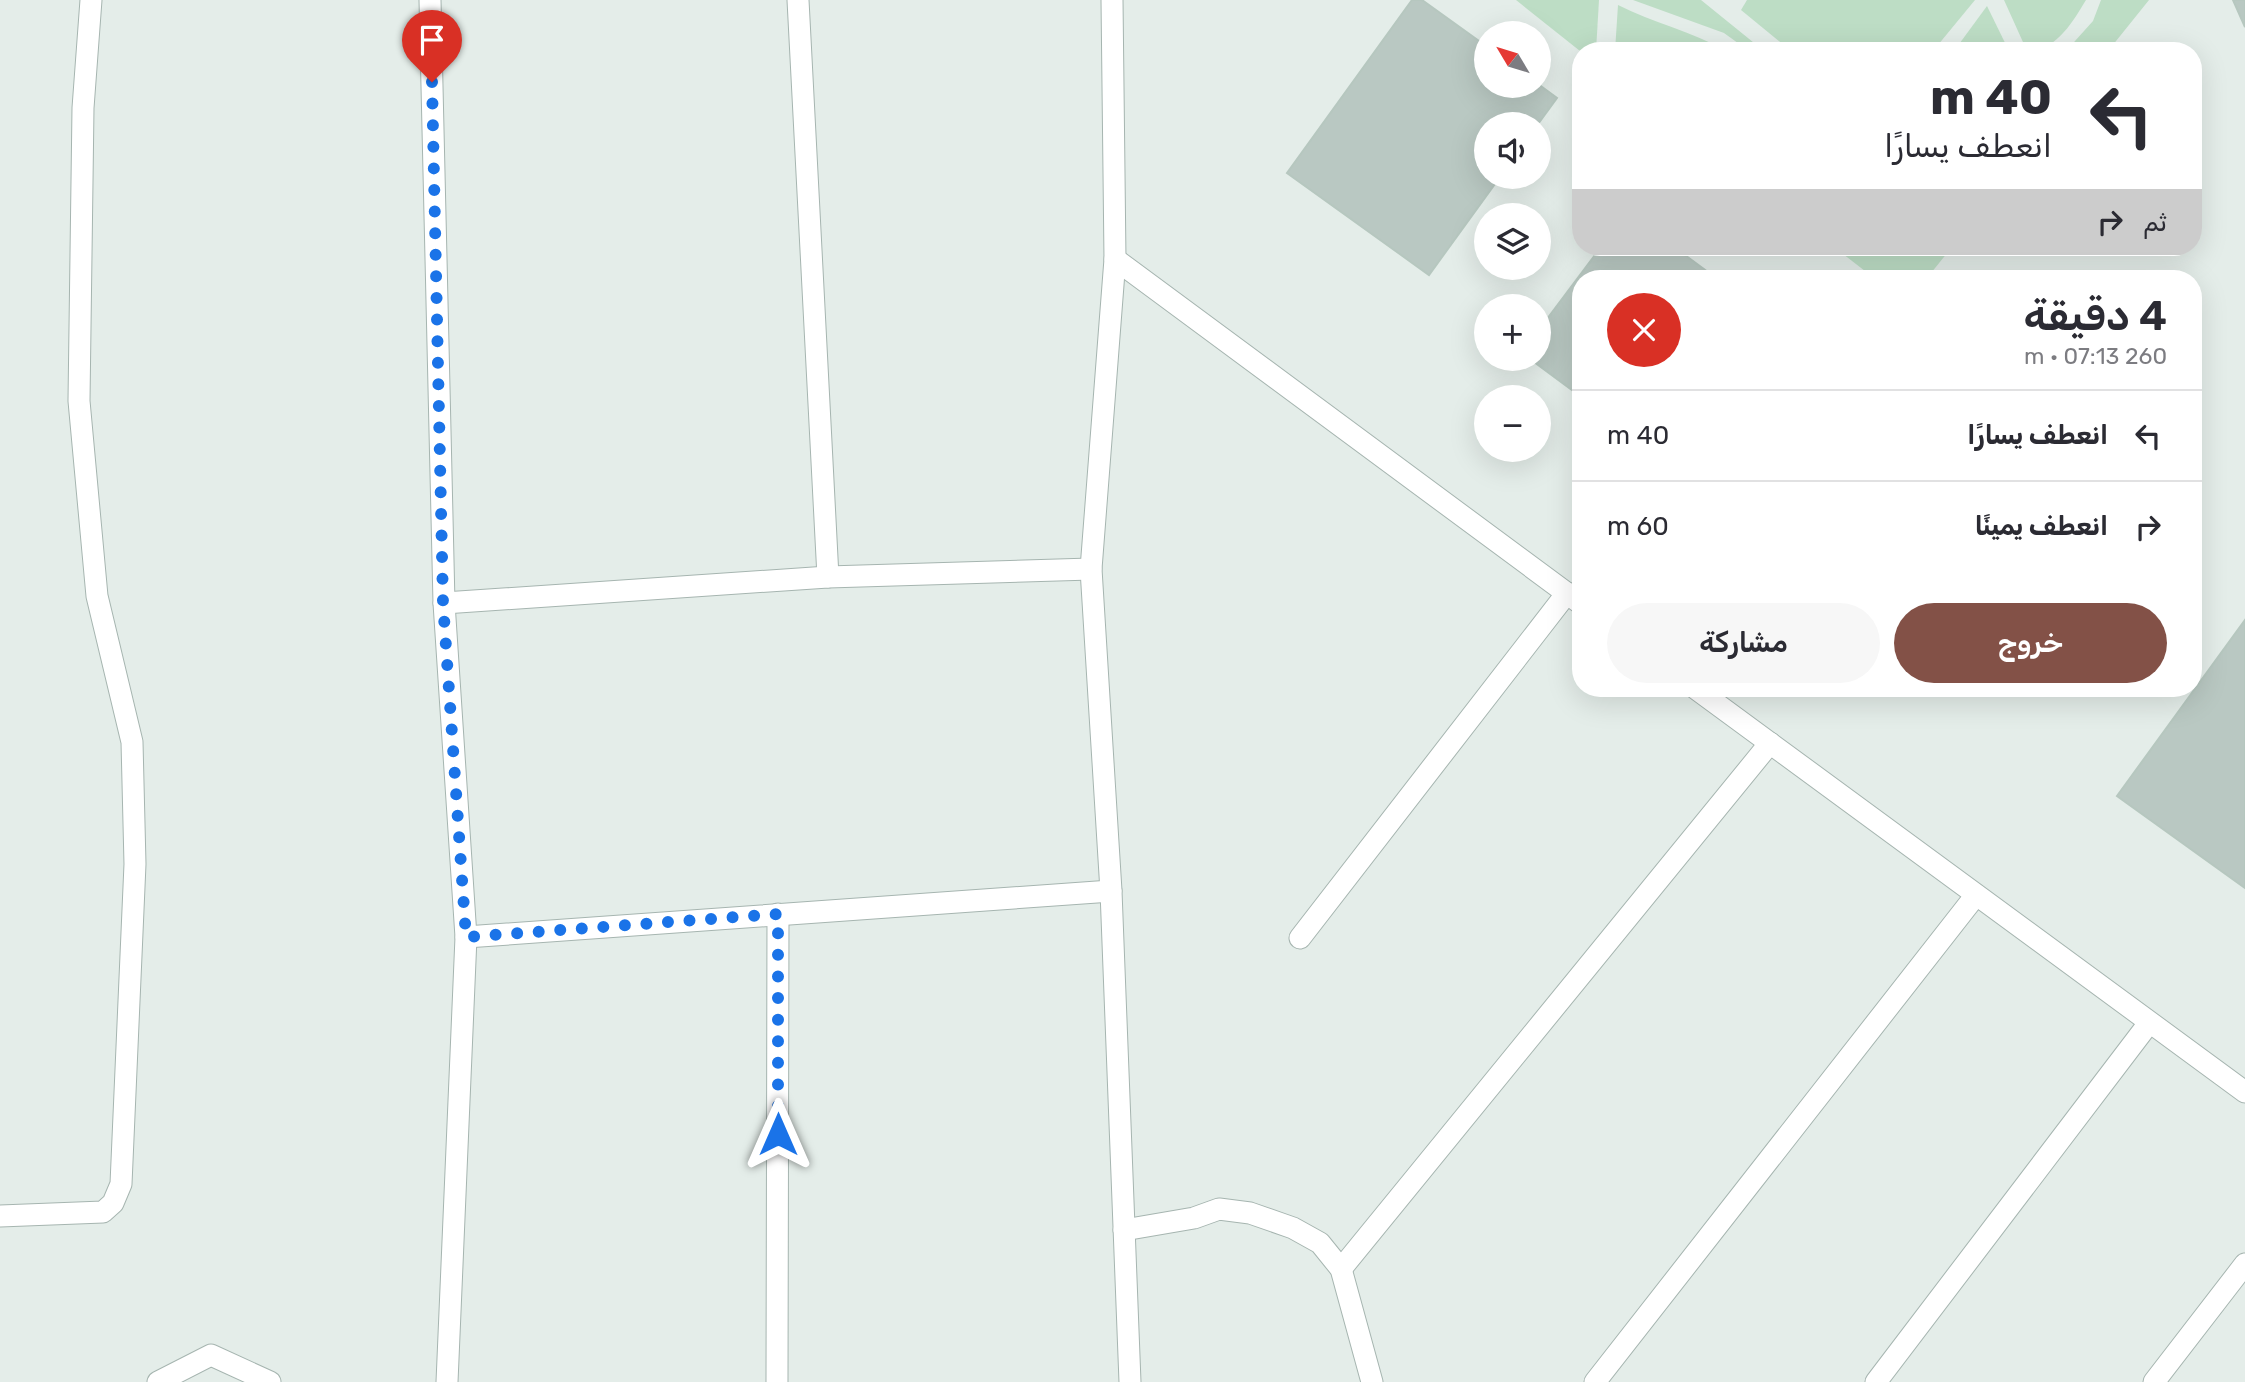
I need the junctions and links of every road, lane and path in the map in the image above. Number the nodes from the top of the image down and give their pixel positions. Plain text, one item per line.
1 (91, 0) edge
2 (430, 0) edge
3 (798, 0) edge
4 (1112, 0) edge
5 (1115, 259) junction
6 (1091, 569) junction
7 (828, 577) junction
8 (1572, 597) edge
9 (1572, 600) edge
10 (443, 603) junction
11 (1707, 697) edge
12 (1770, 743) junction
13 (1111, 891) junction
14 (1976, 895) junction
15 (778, 914) junction
16 (466, 937) junction
17 (1300, 938) dead end
18 (2149, 1023) junction
19 (2245, 1092) edge
20 (1, 1213) edge
21 (1124, 1230) junction
22 (2245, 1264) edge
23 (1340, 1269) junction
24 (158, 1382) edge
25 (270, 1382) edge
26 (447, 1382) edge
27 (777, 1382) edge
28 (1130, 1382) edge
29 (1372, 1382) edge
30 (1595, 1382) edge
31 (1877, 1382) edge
32 (2154, 1382) edge

1 - 20 street
2 - 10 street
3 - 7 street
4 - 5 street
5 - 6 street
5 - 8 street
6 - 7 street
6 - 13 street
7 - 10 street
9 - 17 street
10 - 16 street
11 - 12 street
12 - 14 street
12 - 23 street
13 - 15 street
13 - 21 street
14 - 18 street
14 - 30 street
15 - 16 street
15 - 27 street
16 - 26 street
18 - 19 street
18 - 31 street
21 - 23 street
21 - 28 street
22 - 32 street
23 - 29 street
24 - 25 street

